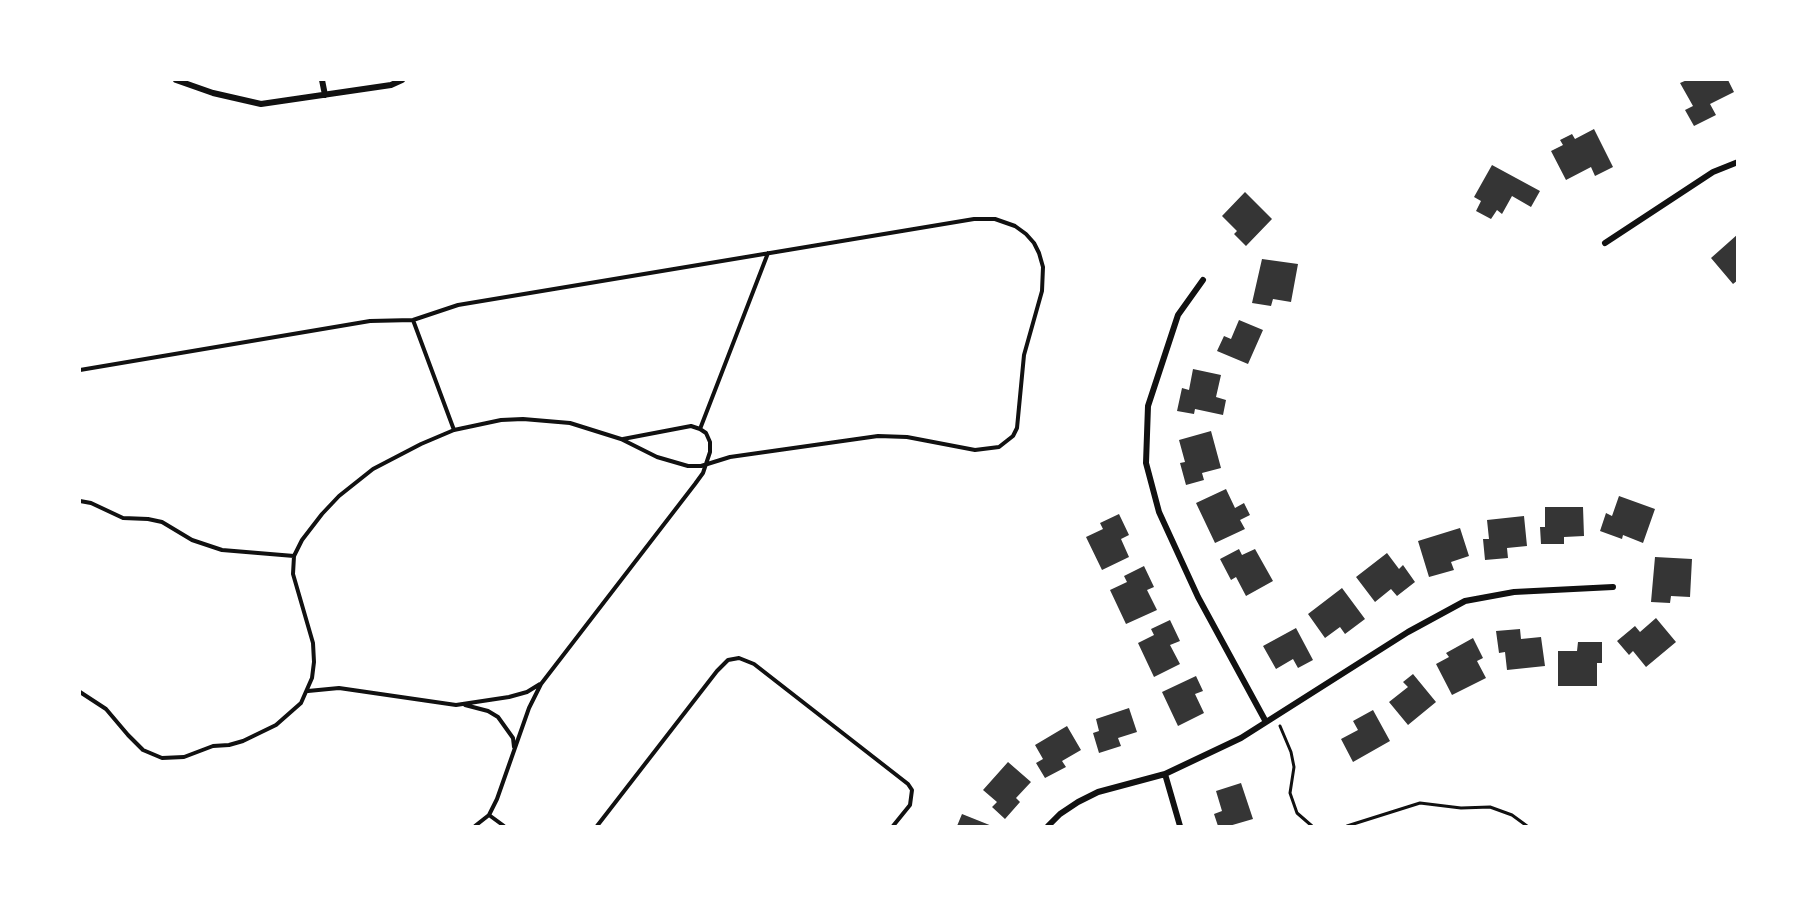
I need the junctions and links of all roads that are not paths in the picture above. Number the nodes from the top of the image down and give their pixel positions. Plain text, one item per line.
1 (176, 80) edge
2 (322, 80) edge
3 (402, 80) edge
4 (325, 95) junction
5 (1737, 162) edge
6 (1605, 243) dead end
7 (768, 253) junction
8 (1203, 280) dead end
9 (413, 320) junction
10 (80, 370) edge
11 (700, 429) junction
12 (454, 430) junction
13 (621, 439) junction
14 (708, 462) junction
15 (80, 501) edge
16 (294, 556) junction
17 (1613, 587) dead end
18 (541, 684) junction
19 (308, 691) junction
20 (80, 692) edge
21 (456, 705) junction
22 (1266, 722) junction
23 (514, 750) junction
24 (1165, 774) junction
25 (489, 815) junction
26 (475, 826) edge
27 (504, 826) edge
28 (597, 826) edge
29 (893, 826) edge
30 (1048, 826) edge
31 (1179, 826) edge

1 - 4 street
2 - 4 street
3 - 4 street
5 - 6 street
7 - 9 lane
7 - 11 lane
7 - 14 lane
8 - 22 street
9 - 10 lane
9 - 12 lane
11 - 13 lane
11 - 14 lane
12 - 13 lane
12 - 16 lane
13 - 14 lane
14 - 18 lane
15 - 16 lane
16 - 19 lane
17 - 22 street
18 - 21 lane
18 - 23 lane
19 - 20 lane
19 - 21 lane
21 - 23 lane
22 - 24 street
23 - 25 lane
24 - 30 street
24 - 31 street
25 - 26 lane
25 - 27 lane
28 - 29 lane

